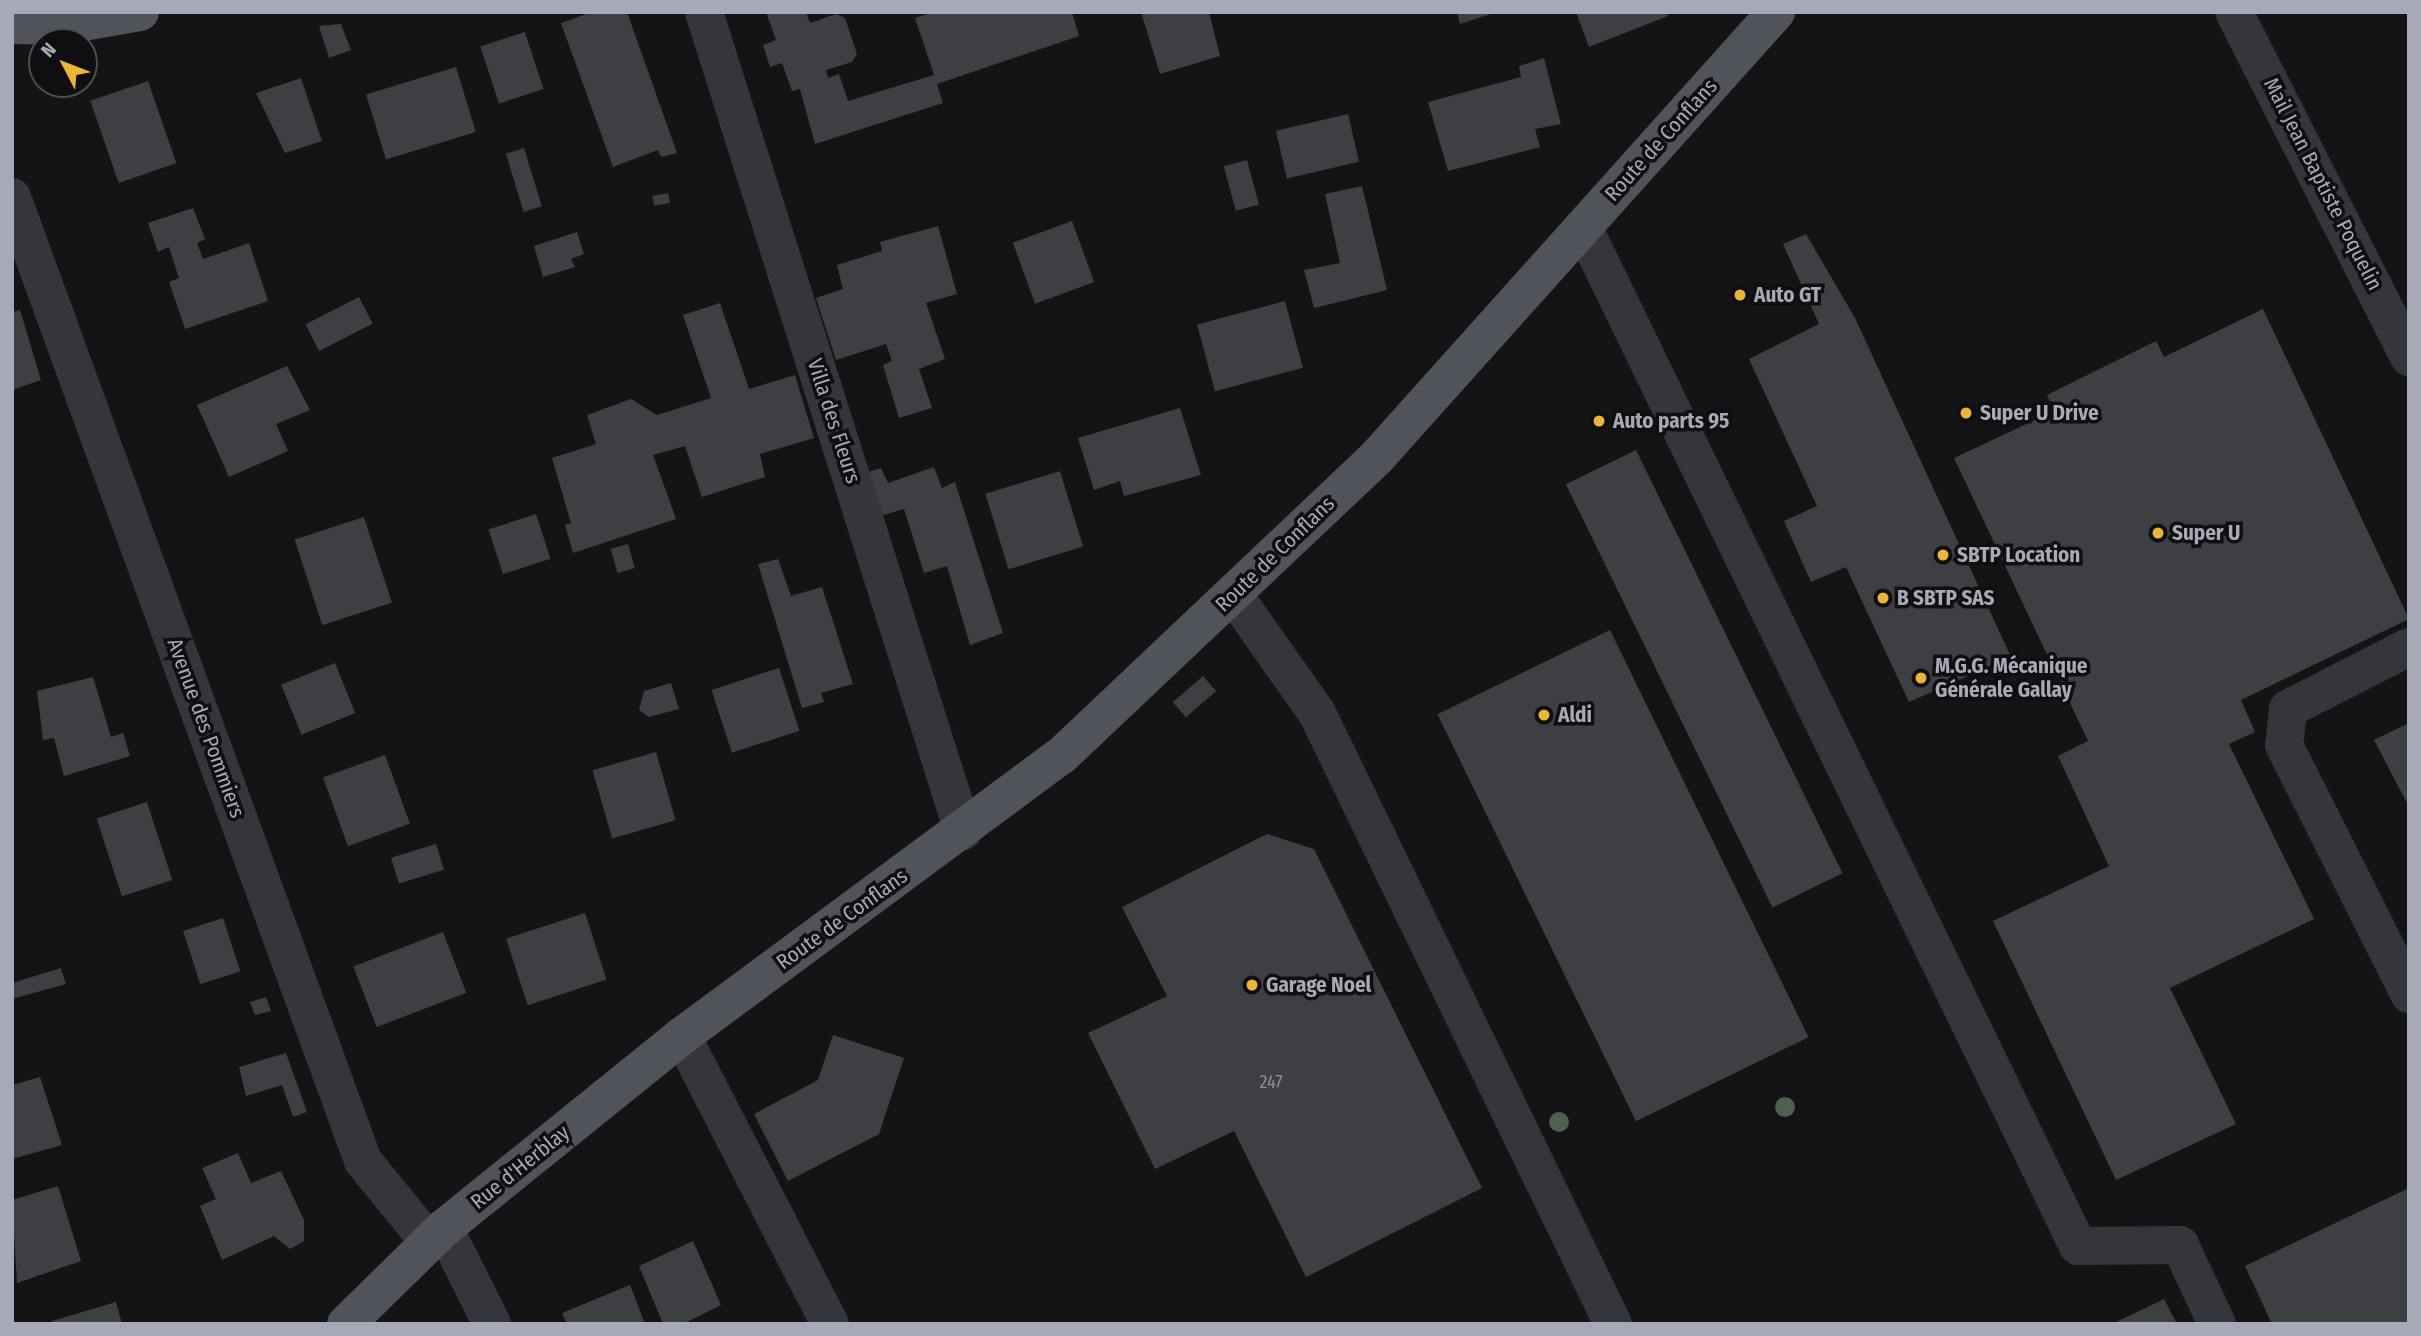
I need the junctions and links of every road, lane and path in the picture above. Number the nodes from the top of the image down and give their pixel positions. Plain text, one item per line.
1 (141, 12) edge
2 (704, 12) edge
3 (1776, 12) edge
4 (2234, 12) edge
5 (12, 25) edge
6 (12, 197) edge
7 (1583, 227) junction
8 (2409, 357) edge
9 (1233, 594) junction
10 (2409, 647) edge
11 (963, 831) junction
12 (2409, 994) edge
13 (693, 1028) junction
14 (437, 1235) junction
15 (346, 1324) edge
16 (492, 1324) edge
17 (830, 1324) edge
18 (1614, 1324) edge
19 (2217, 1324) edge

1 - 5 main road
2 - 11 street, Villa des Fleurs
3 - 7 main road, Route de Conflans
4 - 8 street, Mail Jean Baptiste Poquelin
6 - 14 street, Avenue des Pommiers
7 - 9 main road, Route de Conflans
7 - 19 street
9 - 11 main road, Route de Conflans
9 - 18 street
10 - 12 street
11 - 13 main road, Route de Conflans
13 - 14 main road, Rue d'Herblay
13 - 17 street
14 - 15 main road, Rue d'Herblay
14 - 16 street, Avenue des Pommiers

